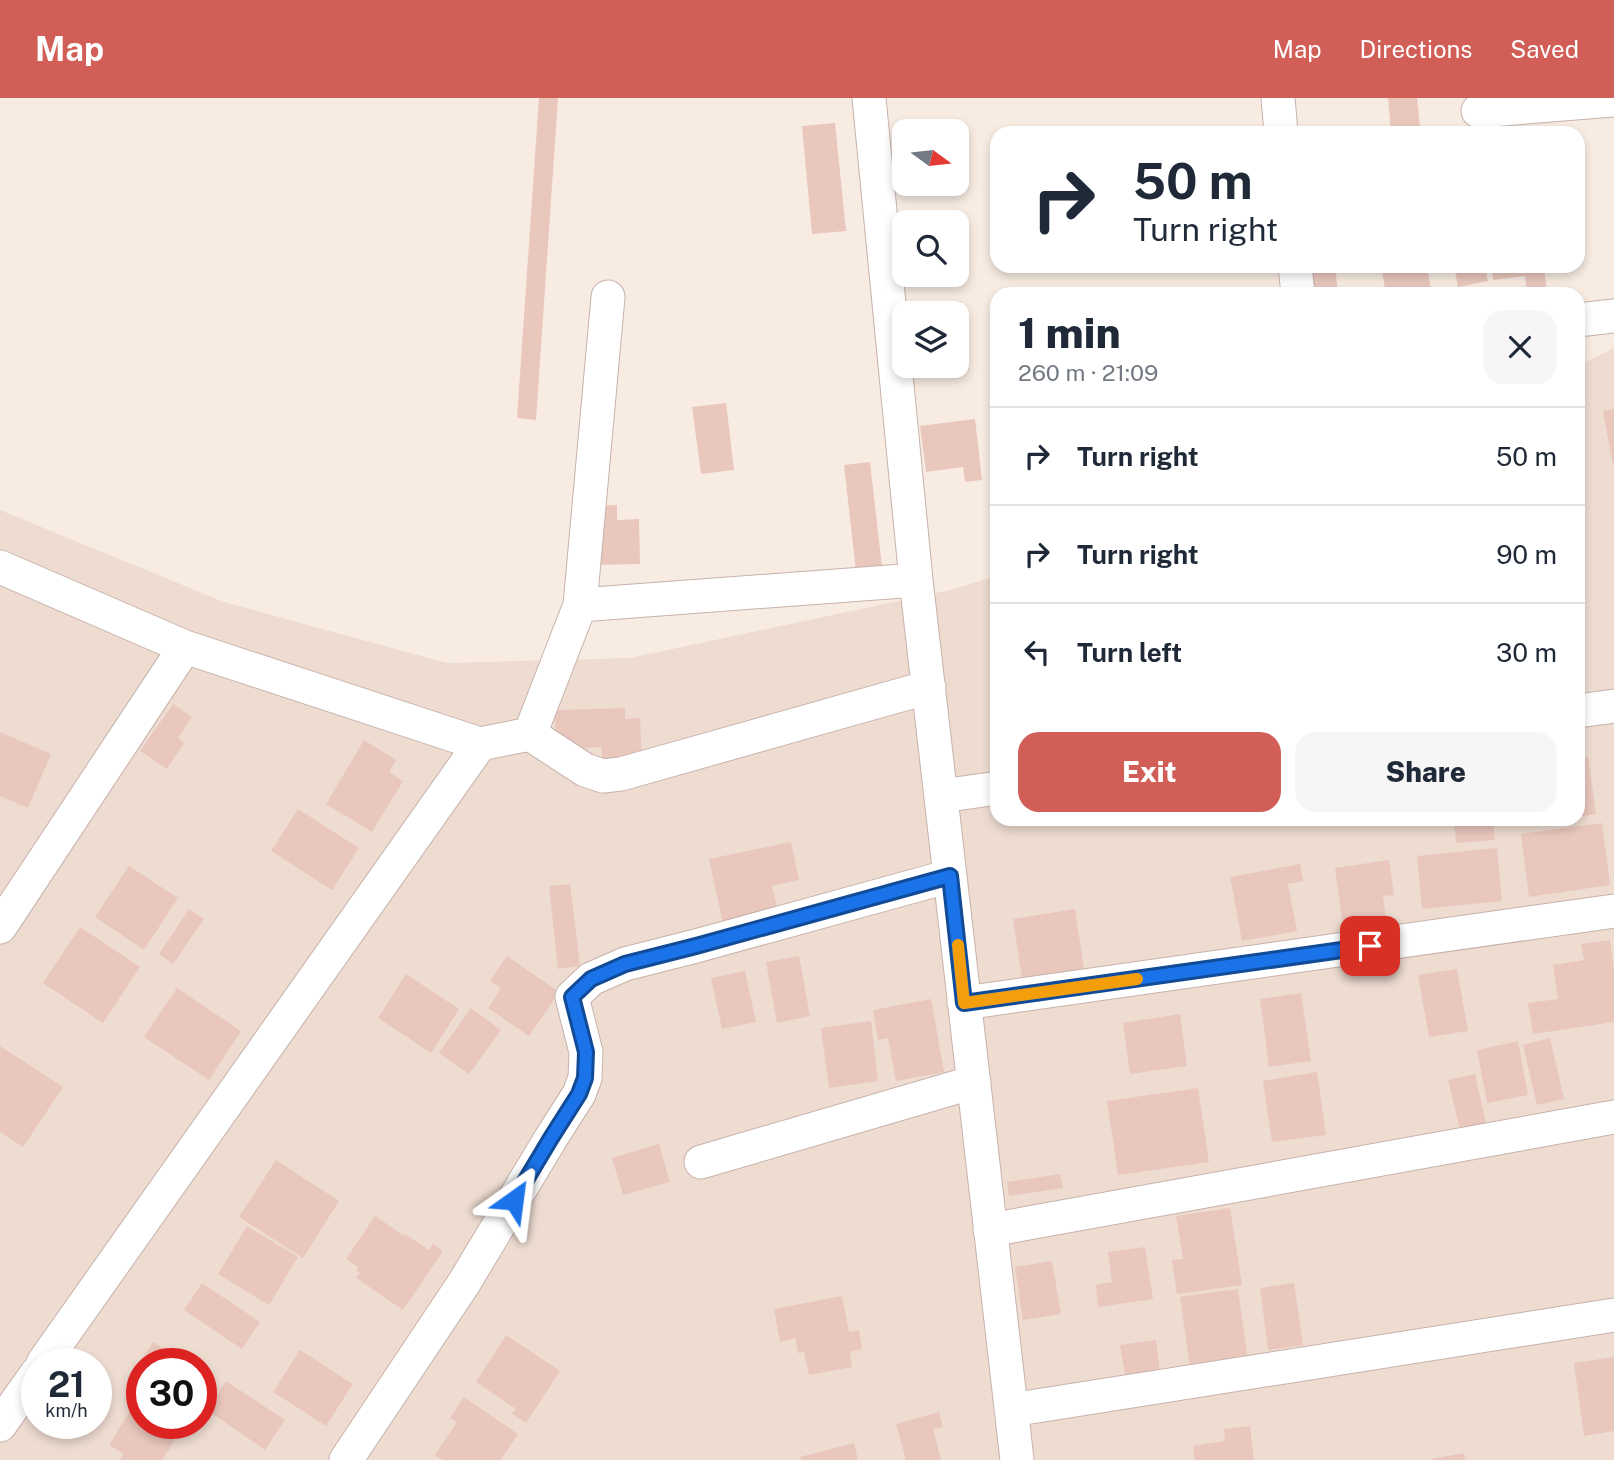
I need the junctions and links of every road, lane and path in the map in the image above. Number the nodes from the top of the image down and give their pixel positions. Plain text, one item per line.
1 (869, 98) edge
2 (1278, 98) edge
3 (1614, 100) edge
4 (1478, 111) dead end
5 (1280, 126) edge
6 (608, 297) dead end
7 (1614, 316) edge
8 (1585, 319) edge
9 (0, 567) edge
10 (916, 580) junction
11 (580, 605) junction
12 (185, 647) junction
13 (929, 687) junction
14 (1614, 706) edge
15 (1585, 710) edge
16 (530, 734) junction
17 (480, 744) junction
18 (990, 789) edge
19 (941, 796) junction
20 (950, 876) junction
21 (1614, 911) edge
22 (0, 927) edge
23 (964, 1003) junction
24 (974, 1082) junction
25 (1614, 1117) edge
26 (701, 1162) dead end
27 (990, 1230) junction
28 (1614, 1315) edge
29 (54, 1348) edge
30 (21, 1395) edge
31 (1011, 1410) junction
32 (0, 1425) edge
33 (346, 1460) edge
34 (1017, 1460) edge

1 - 10 street
2 - 5 street
3 - 4 street
6 - 11 street
7 - 8 street
9 - 12 street
10 - 11 street
10 - 13 street
11 - 16 street
12 - 17 street
12 - 22 street
13 - 16 street
13 - 19 street
14 - 15 street
16 - 17 street
17 - 29 street
18 - 19 street
19 - 20 street
20 - 23 street
20 - 33 street
21 - 23 street
23 - 24 street
24 - 26 street
24 - 27 street
25 - 27 street
27 - 31 street
28 - 31 street
30 - 32 street
31 - 34 street

